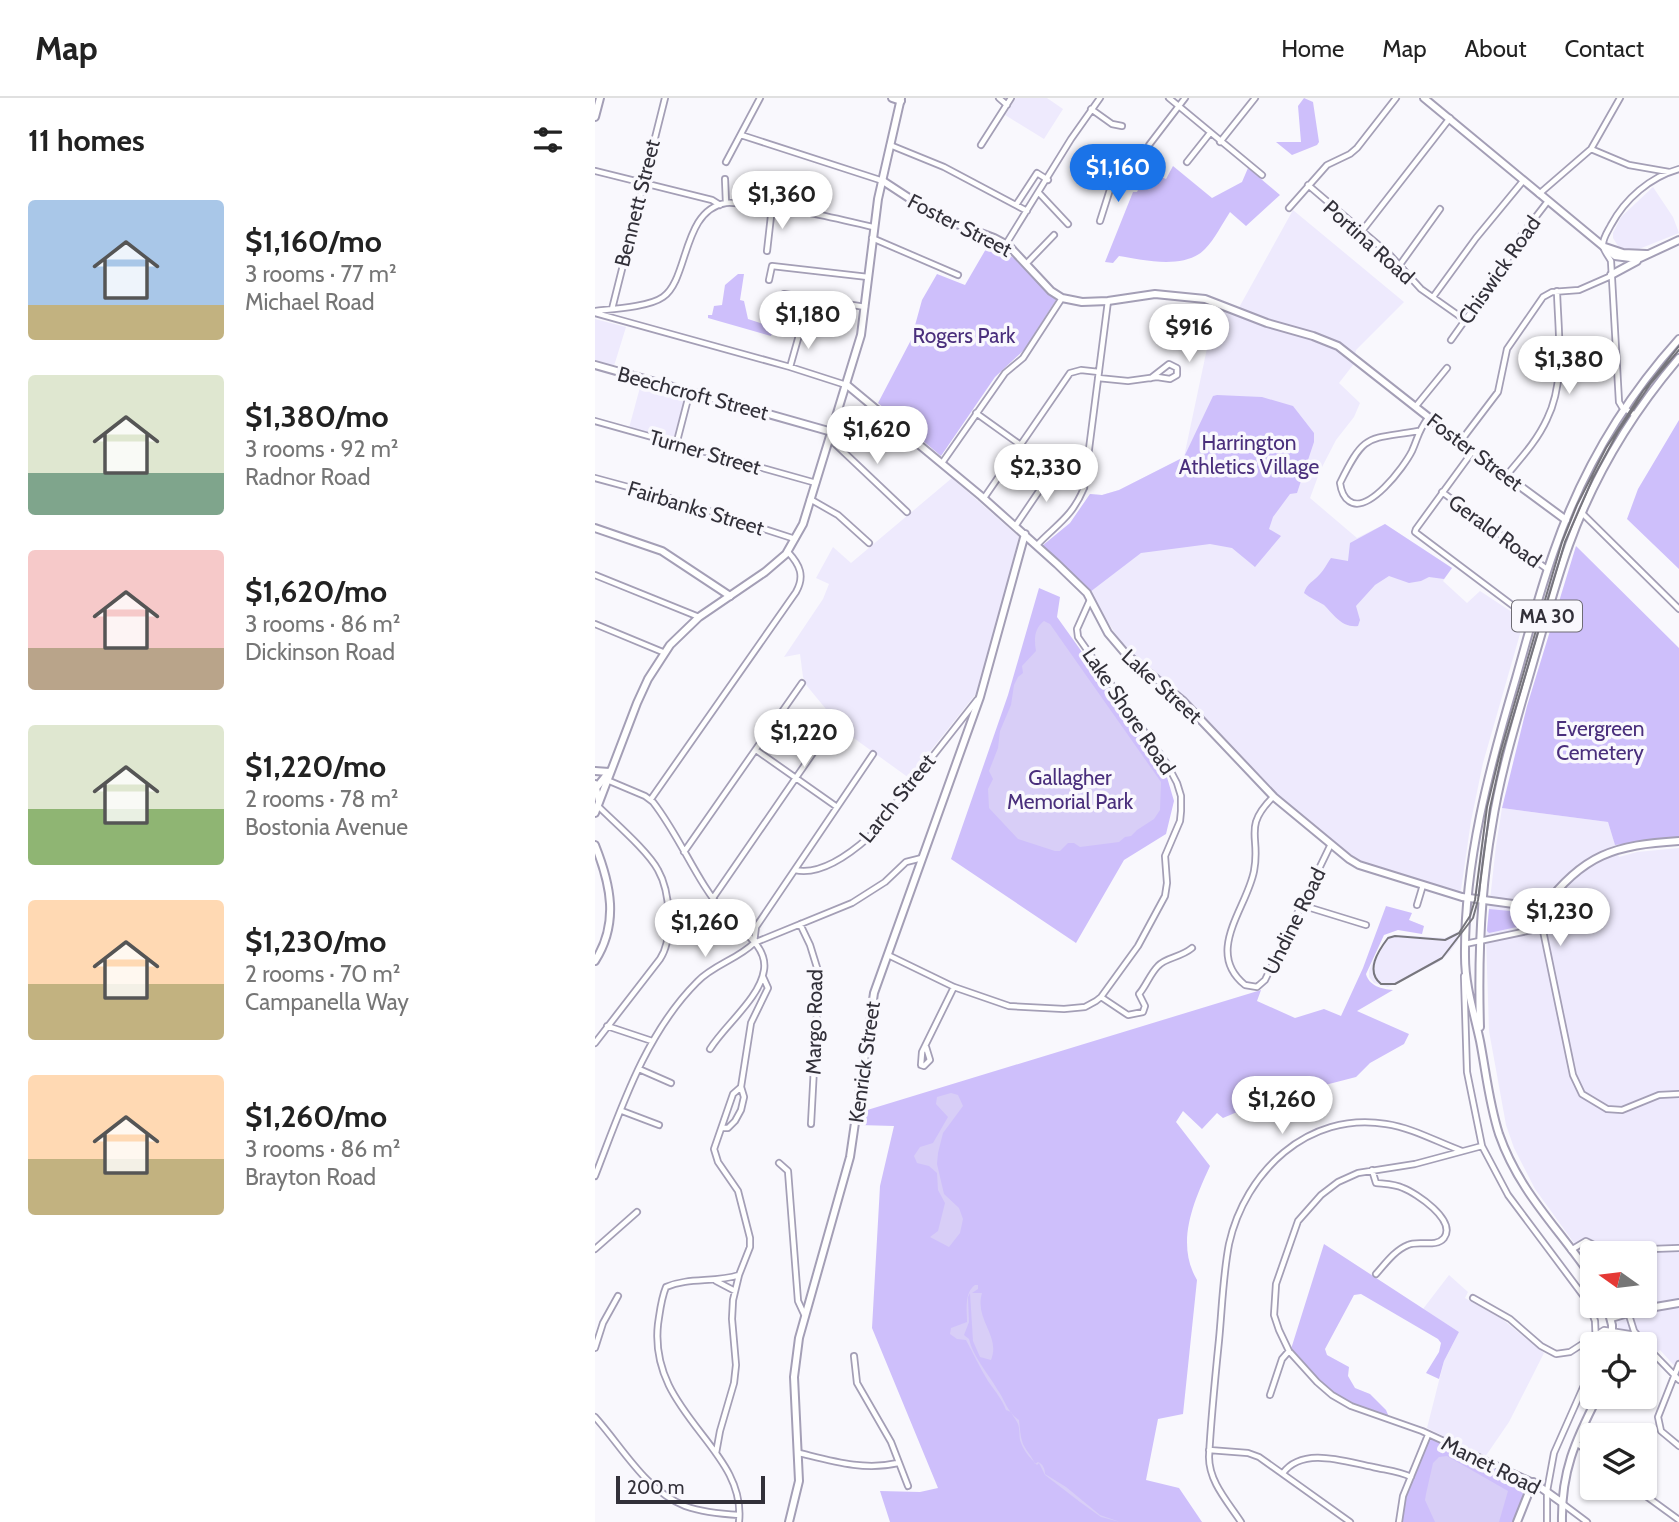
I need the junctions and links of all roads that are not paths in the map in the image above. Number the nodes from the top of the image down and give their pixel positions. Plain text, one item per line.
1 (600, 98) edge
2 (665, 98) edge
3 (760, 98) edge
4 (892, 98) edge
5 (999, 98) edge
6 (1011, 98) edge
7 (1100, 98) edge
8 (1169, 98) edge
9 (1185, 98) edge
10 (1255, 98) edge
11 (1396, 98) edge
12 (1424, 98) edge
13 (1620, 98) edge
14 (901, 100) edge
15 (1007, 105) junction
16 (1178, 107) junction
17 (1091, 109) junction
18 (595, 117) edge
19 (1450, 118) junction
20 (1122, 126) dead end
21 (1210, 133) junction
22 (741, 135) junction
23 (1220, 142) junction
24 (890, 145) junction
25 (981, 145) dead end
26 (1591, 149) junction
27 (726, 162) dead end
28 (1187, 162) dead end
29 (1089, 165) dead end
30 (1679, 169) edge
31 (595, 171) edge
32 (1669, 172) junction
33 (1262, 175) dead end
34 (725, 179) dead end
35 (1048, 180) junction
36 (1113, 180) junction
37 (883, 181) junction
38 (1523, 181) junction
39 (642, 183) junction
40 (1308, 185) junction
41 (1039, 193) junction
42 (1539, 194) junction
43 (1548, 201) junction
44 (723, 204) junction
45 (1016, 205) junction
46 (772, 207) junction
47 (1289, 208) dead end
48 (1440, 209) dead end
49 (1027, 211) junction
50 (1100, 221) dead end
51 (1068, 224) dead end
52 (873, 227) junction
53 (1363, 231) junction
54 (1054, 235) dead end
55 (872, 238) junction
56 (1679, 240) edge
57 (1006, 244) junction
58 (1603, 246) junction
59 (767, 251) dead end
60 (1645, 256) junction
61 (1027, 263) junction
62 (1399, 266) junction
63 (958, 275) dead end
64 (1611, 275) junction
65 (869, 277) junction
66 (769, 280) dead end
67 (1557, 291) junction
68 (1433, 297) junction
69 (1062, 298) junction
70 (1108, 302) junction
71 (866, 308) junction
72 (612, 309) junction
73 (780, 310) dead end
74 (595, 312) edge
75 (1465, 320) junction
76 (801, 328) dead end
77 (1679, 339) edge
78 (1451, 340) dead end
79 (1679, 358) edge
80 (595, 365) edge
81 (790, 367) junction
82 (1447, 368) dead end
83 (1099, 375) junction
84 (1151, 377) junction
85 (847, 385) junction
86 (690, 391) junction
87 (1416, 407) junction
88 (1625, 409) junction
89 (976, 413) junction
90 (1635, 415) junction
91 (1429, 417) junction
92 (595, 421) edge
93 (1418, 431) junction
94 (831, 435) junction
95 (1460, 442) junction
96 (675, 444) junction
97 (1021, 444) junction
98 (1473, 451) junction
99 (942, 463) junction
100 (1054, 469) junction
101 (1506, 476) junction
102 (595, 478) edge
103 (816, 483) junction
104 (1084, 488) junction
105 (1442, 492) junction
106 (984, 498) junction
107 (810, 499) junction
108 (907, 512) dead end
109 (1582, 513) junction
110 (1566, 520) junction
111 (1016, 526) junction
112 (595, 528) edge
113 (1025, 534) junction
114 (796, 539) junction
115 (869, 542) dead end
116 (1037, 545) junction
117 (788, 552) junction
118 (1548, 569) junction
119 (595, 575) edge
120 (730, 596) junction
121 (1540, 596) junction
122 (1090, 599) junction
123 (1552, 599) junction
124 (1679, 609) edge
125 (699, 617) junction
126 (1533, 620) junction
127 (595, 624) edge
128 (665, 653) junction
129 (801, 684) dead end
130 (981, 697) junction
131 (833, 724) dead end
132 (756, 750) junction
133 (873, 754) dead end
134 (595, 771) edge
135 (609, 772) junction
136 (796, 778) junction
137 (605, 779) junction
138 (596, 787) edge
139 (1274, 797) junction
140 (650, 799) junction
141 (837, 807) junction
142 (596, 810) edge
143 (1679, 841) edge
144 (1331, 844) junction
145 (595, 845) edge
146 (684, 852) junction
147 (922, 858) junction
148 (795, 870) junction
149 (1423, 885) junction
150 (713, 898) junction
151 (1469, 898) junction
152 (1483, 901) junction
153 (1301, 905) junction
154 (1416, 905) dead end
155 (1543, 908) junction
156 (800, 925) junction
157 (1366, 925) dead end
158 (1542, 928) junction
159 (1479, 941) junction
160 (754, 943) junction
161 (1465, 944) junction
162 (1192, 948) dead end
163 (888, 955) junction
164 (1465, 958) junction
165 (595, 961) edge
166 (762, 976) junction
167 (954, 987) junction
168 (1101, 997) junction
169 (607, 1026) junction
170 (652, 1041) junction
171 (595, 1043) edge
172 (1480, 1044) junction
173 (926, 1047) dead end
174 (710, 1049) dead end
175 (639, 1069) junction
176 (671, 1083) dead end
177 (741, 1087) junction
178 (1679, 1094) edge
179 (622, 1111) junction
180 (811, 1124) dead end
181 (659, 1125) dead end
182 (722, 1128) junction
183 (1482, 1146) junction
184 (1462, 1151) junction
185 (779, 1163) dead end
186 (1372, 1170) junction
187 (595, 1176) edge
188 (636, 1212) dead end
189 (1580, 1243) edge
190 (1679, 1248) edge
191 (595, 1249) edge
192 (1657, 1249) edge
193 (1571, 1250) junction
194 (1580, 1261) edge
195 (1376, 1274) dead end
196 (739, 1275) junction
197 (715, 1281) junction
198 (735, 1291) junction
199 (618, 1296) dead end
200 (1473, 1298) dead end
201 (1679, 1303) edge
202 (1657, 1307) edge
203 (804, 1314) junction
204 (1611, 1318) edge
205 (1612, 1330) junction
206 (1596, 1332) edge
207 (1601, 1332) edge
208 (1622, 1332) edge
209 (1580, 1345) edge
210 (595, 1348) edge
211 (1289, 1351) junction
212 (854, 1356) dead end
213 (1657, 1357) edge
214 (1679, 1364) edge
215 (1673, 1375) junction
216 (1679, 1380) edge
217 (1270, 1395) dead end
218 (1580, 1397) edge
219 (1592, 1409) edge
220 (595, 1418) edge
221 (1428, 1435) junction
222 (718, 1438) junction
223 (706, 1441) junction
224 (1575, 1442) junction
225 (1580, 1446) edge
226 (1679, 1446) edge
227 (1209, 1450) junction
228 (716, 1453) junction
229 (799, 1453) junction
230 (898, 1463) junction
231 (1283, 1473) junction
232 (1411, 1477) junction
233 (1533, 1482) junction
234 (908, 1486) dead end
235 (1547, 1491) junction
236 (1652, 1500) edge
237 (1561, 1502) junction
238 (739, 1515) junction
239 (1679, 1520) edge
240 (739, 1522) edge
241 (789, 1522) edge
242 (1241, 1522) edge
243 (1350, 1522) edge
244 (1399, 1522) edge
245 (1517, 1522) edge
246 (1547, 1522) edge
247 (1562, 1522) edge
248 (1587, 1522) edge

1 - 18 main road
2 - 39 street, Bennett Street
3 - 22 street
4 - 14 main road
5 - 15 street
6 - 15 street
7 - 17 street
8 - 16 street
9 - 16 street
10 - 23 street
11 - 40 street
12 - 19 main road
13 - 26 street, Chiswick Road
14 - 24 main road
15 - 25 street
16 - 21 street
16 - 36 street
17 - 20 street
17 - 35 street
19 - 38 main road
19 - 53 street
21 - 23 street
21 - 28 street
22 - 27 street
22 - 37 street, Foster Street
23 - 33 street
24 - 37 main road
24 - 45 street
26 - 32 street
26 - 42 street, Chiswick Road
29 - 36 street
30 - 32 street
31 - 39 street
32 - 58 street
34 - 44 street
35 - 41 street
35 - 45 street
36 - 50 street
37 - 52 main road
37 - 57 main road, Foster Street
38 - 42 main road
38 - 68 street
39 - 44 street
39 - 72 street, Bennett Street
40 - 47 street
40 - 53 street, Portina Road
41 - 49 street
41 - 51 street
42 - 43 main road
43 - 58 main road
43 - 75 street, Chiswick Road
44 - 46 street
44 - 72 street
45 - 49 street
46 - 52 street
46 - 59 street
48 - 62 street
49 - 57 street
52 - 55 main road
53 - 62 street, Portina Road
54 - 61 street
55 - 63 street
55 - 65 main road
56 - 60 main road
57 - 61 main road, Foster Street
58 - 60 main road
58 - 64 street
60 - 64 main road
61 - 69 main road, Foster Street
62 - 68 street, Portina Road
64 - 67 street
64 - 88 street
65 - 66 street
65 - 71 main road
67 - 95 street
67 - 101 street
68 - 75 street, Portina Road
69 - 70 main road, Foster Street
69 - 89 street
70 - 83 street
70 - 87 main road, Foster Street
71 - 73 street
71 - 85 main road
72 - 74 street
74 - 81 street
75 - 78 street, Chiswick Road
76 - 81 street
77 - 88 main road, MA 30
79 - 90 main road, MA 30
80 - 86 main road, Beechcroft Street
81 - 85 street
82 - 87 street
83 - 84 street
83 - 97 street
83 - 104 street
84 - 84 street
85 - 94 main road
85 - 99 main road, Lake Street
86 - 94 main road, Beechcroft Street
86 - 96 street
87 - 91 main road, Foster Street
88 - 90 street
88 - 110 main road, MA 30
89 - 97 street
89 - 99 street
90 - 109 main road, MA 30
91 - 93 street
91 - 95 main road, Foster Street
92 - 96 street, Turner Street
93 - 93 street
94 - 103 main road
94 - 108 street
95 - 98 main road, Foster Street
96 - 103 street, Turner Street
97 - 100 street
97 - 106 street
98 - 101 main road, Foster Street
98 - 105 street
99 - 106 main road, Lake Street
100 - 104 street
100 - 111 street
101 - 110 main road, Foster Street
102 - 114 street, Fairbanks Street
103 - 107 main road
104 - 116 street
105 - 118 street, Gerald Road
105 - 126 street
106 - 111 main road, Lake Street
107 - 114 main road
107 - 115 street
109 - 123 main road, MA 30
109 - 124 street
110 - 118 main road, MA 30
111 - 113 main road, Lake Street
112 - 120 main road
113 - 116 main road, Lake Street
113 - 130 main road, Kenrick Street
114 - 117 main road
116 - 122 main road, Lake Street
117 - 120 main road
117 - 140 street
118 - 121 main road, MA 30
119 - 125 street
120 - 125 main road
121 - 123 main road
121 - 126 main road, MA 30
122 - 139 main road, Lake Street
122 - 168 street, Lake Shore Road
123 - 152 main road, MA 30
125 - 128 main road
126 - 151 main road, MA 30
127 - 128 street
128 - 135 main road
129 - 132 street
130 - 147 main road, Kenrick Street
130 - 148 street, Larch Street
131 - 136 street
132 - 136 street
132 - 146 street
133 - 141 street
134 - 135 main road
135 - 137 main road
136 - 141 street
136 - 150 street
137 - 138 main road
137 - 140 street
137 - 142 main road
138 - 142 main road
139 - 144 main road, Lake Street
139 - 153 street, Undine Road
140 - 146 street
141 - 148 street
142 - 169 street
143 - 155 main road
144 - 149 main road, Lake Street
144 - 153 street, Undine Road
145 - 165 main road
146 - 150 street
147 - 156 street
147 - 163 main road, Kenrick Street
148 - 160 street
149 - 151 main road, Lake Street
149 - 154 street
150 - 160 street
151 - 152 main road, Lake Street
151 - 161 main road, MA 30
152 - 155 main road, Lake Street
152 - 159 main road, MA 30
153 - 157 street
155 - 158 street
156 - 160 street
156 - 180 street, Margo Road
158 - 159 street
158 - 178 street
159 - 161 street
159 - 172 main road, MA 30
160 - 166 street
160 - 170 street
161 - 164 main road, MA 30
162 - 168 street
163 - 167 street
163 - 203 main road, Kenrick Street
164 - 172 main road, MA 30
164 - 183 street
166 - 174 street
166 - 177 street
167 - 168 street
167 - 173 street
169 - 170 street
169 - 171 street
170 - 175 street
172 - 193 main road, MA 30
175 - 176 street
175 - 179 street
177 - 182 street
177 - 182 street
179 - 181 street
179 - 187 street
182 - 196 street
183 - 184 street
183 - 206 street
184 - 186 street
184 - 227 street
185 - 203 street
186 - 195 street
186 - 211 street
188 - 191 street
189 - 193 street
190 - 192 street
193 - 194 main road, MA 30
196 - 197 street
196 - 198 street
197 - 198 street
197 - 223 street
198 - 222 street
199 - 210 street
200 - 209 street
201 - 202 main road
203 - 229 main road, Kenrick Street
204 - 205 main road
205 - 207 street
205 - 208 street
211 - 217 street
211 - 221 street, Manet Road
212 - 230 street
213 - 215 street
214 - 215 street
215 - 216 street
215 - 226 street
218 - 235 street
219 - 224 main road
220 - 238 street
221 - 232 street
221 - 233 street, Manet Road
222 - 223 street
222 - 228 street
223 - 228 street
224 - 225 street
224 - 237 main road
227 - 231 street
227 - 242 street
228 - 238 street
229 - 230 street
229 - 241 main road, Kenrick Street
230 - 234 street
231 - 232 street
231 - 243 street
232 - 244 street
233 - 235 main road, Manet Road
233 - 245 main road
235 - 237 main road, Manet Road
235 - 246 street
236 - 239 street
237 - 247 main road
237 - 248 street, Manet Road
238 - 240 street

